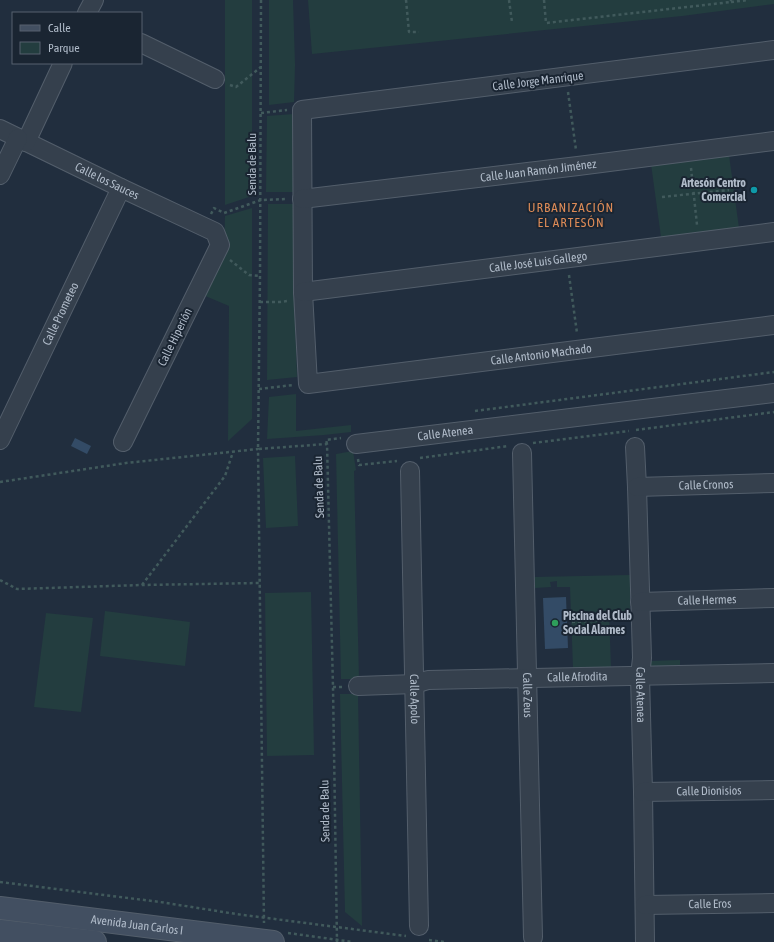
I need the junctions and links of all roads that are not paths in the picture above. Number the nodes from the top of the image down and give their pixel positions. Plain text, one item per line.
1 (94, 0) edge
2 (88, 12) edge
3 (142, 44) edge
4 (774, 50) edge
5 (62, 64) edge
6 (215, 79) road end
7 (0, 129) edge
8 (22, 140) junction
9 (774, 141) edge
10 (0, 176) edge
11 (120, 188) junction
12 (302, 199) junction
13 (774, 232) edge
14 (218, 250) joint
15 (303, 294) junction
16 (774, 325) edge
17 (774, 393) edge
18 (0, 440) edge
19 (352, 441) road end
20 (123, 442) dead end
21 (635, 447) dead end
22 (522, 453) dead end
23 (410, 471) dead end
24 (774, 483) edge
25 (637, 486) junction
26 (774, 598) edge
27 (640, 602) junction
28 (774, 673) edge
29 (640, 676) junction
30 (527, 679) junction
31 (415, 684) junction
32 (358, 686) dead end
33 (774, 790) edge
34 (643, 792) junction
35 (774, 903) edge
36 (645, 905) junction
37 (0, 908) edge
38 (0, 930) edge
39 (419, 934) road end
40 (268, 936) edge
41 (533, 937) dead end
42 (95, 942) edge
43 (645, 942) edge

1 - 2 street
3 - 6 street
4 - 12 street, Calle Jorge Manrique
5 - 8 street
7 - 8 street, Calle los Sauces
8 - 10 street
8 - 11 street, Calle los Sauces
9 - 12 street, Calle Juan Ramón Jiménez
11 - 14 street, Calle los Sauces
11 - 18 street, Calle Prometeo
12 - 15 street
13 - 15 street, Calle José Luis Gallego
14 - 20 street, Calle Hiperión
15 - 16 street, Calle Antonio Machado
17 - 19 street, Calle Atenea
21 - 25 street, Calle Atenea
22 - 30 street, Calle Zeus
23 - 31 street, Calle Apolo
24 - 25 street, Calle Cronos
25 - 27 street, Calle Atenea
26 - 27 street, Calle Hermes
27 - 29 street, Calle Atenea
28 - 29 street, Calle Afrodita
29 - 30 street, Calle Afrodita
29 - 34 street, Calle Atenea
30 - 31 street, Calle Afrodita
30 - 41 street, Calle Zeus
31 - 32 street, Calle Afrodita
31 - 39 street, Calle Apolo
33 - 34 street, Calle Dionisios
34 - 36 street, Calle Atenea
35 - 36 street, Calle Eros
36 - 43 street, Calle Atenea
37 - 40 main road, Avenida Juan Carlos I
38 - 42 main road, Avenida Juan Carlos I

